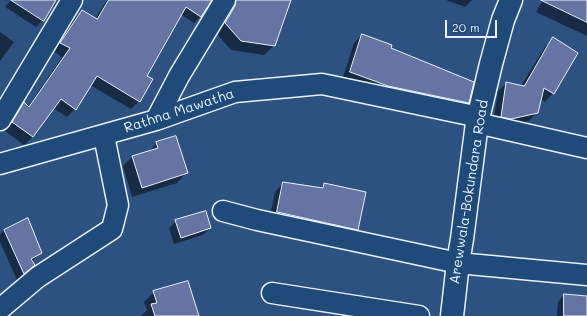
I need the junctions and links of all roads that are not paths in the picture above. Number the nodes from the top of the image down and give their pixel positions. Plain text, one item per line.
1 (72, 0) edge
2 (225, 0) edge
3 (511, 0) edge
4 (0, 120) edge
5 (156, 120) junction
6 (478, 120) junction
7 (104, 136) junction
8 (587, 148) edge
9 (0, 164) edge
10 (223, 212) dead end
11 (458, 262) junction
12 (587, 275) edge
13 (272, 293) dead end
14 (0, 309) edge
15 (418, 316) edge
16 (452, 316) edge

1 - 4 street
2 - 5 street
3 - 6 street, Arewwala-Bokundara Road
5 - 6 street, Rathna Mawatha
5 - 7 street, Rathna Mawatha
6 - 8 street, Rathna Mawatha
6 - 11 street, Arewwala-Bokundara Road
7 - 9 street, Rathna Mawatha
7 - 14 street
10 - 11 street
11 - 12 street
11 - 16 street, Arewwala-Bokundara Road
13 - 15 street

